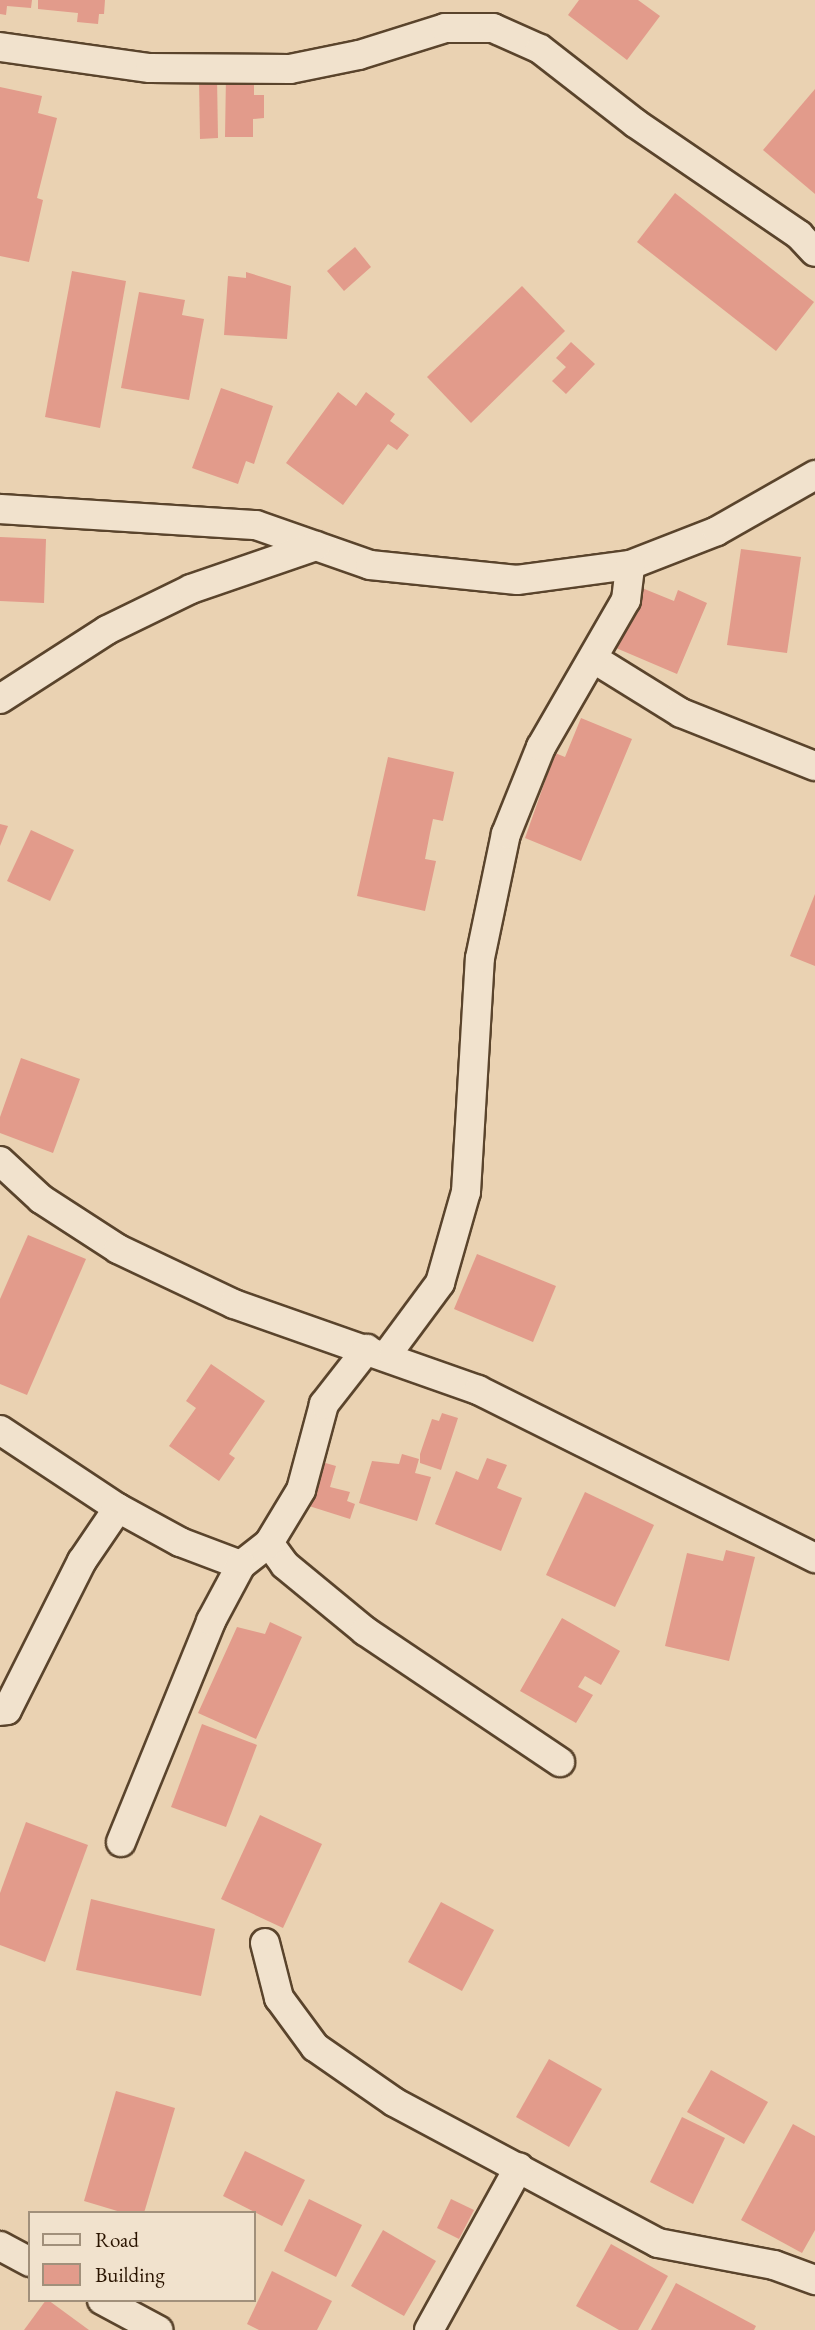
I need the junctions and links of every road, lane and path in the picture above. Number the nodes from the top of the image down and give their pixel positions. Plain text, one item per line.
1 (0, 47) edge
2 (815, 252) edge
3 (815, 475) edge
4 (0, 509) edge
5 (316, 546) junction
6 (630, 565) junction
7 (594, 659) junction
8 (0, 699) edge
9 (815, 766) edge
10 (0, 1161) edge
11 (377, 1352) junction
12 (0, 1430) edge
13 (118, 1508) junction
14 (269, 1542) junction
15 (815, 1558) edge
16 (241, 1565) junction
17 (0, 1711) edge
18 (560, 1762) dead end
19 (121, 1842) dead end
20 (265, 1943) dead end
21 (519, 2167) junction
22 (0, 2246) edge
23 (28, 2261) edge
24 (815, 2280) edge
25 (106, 2302) edge
26 (158, 2330) edge
27 (429, 2330) edge

1 - 2 street
3 - 6 street
4 - 5 street
5 - 6 street
5 - 8 street
6 - 7 street
7 - 9 street
7 - 11 street
10 - 11 street
11 - 14 street
11 - 15 street
12 - 13 street
13 - 16 street
13 - 17 street
14 - 16 street
14 - 18 street
16 - 19 street
20 - 21 street
21 - 24 street
21 - 27 street
22 - 23 street
25 - 26 street

